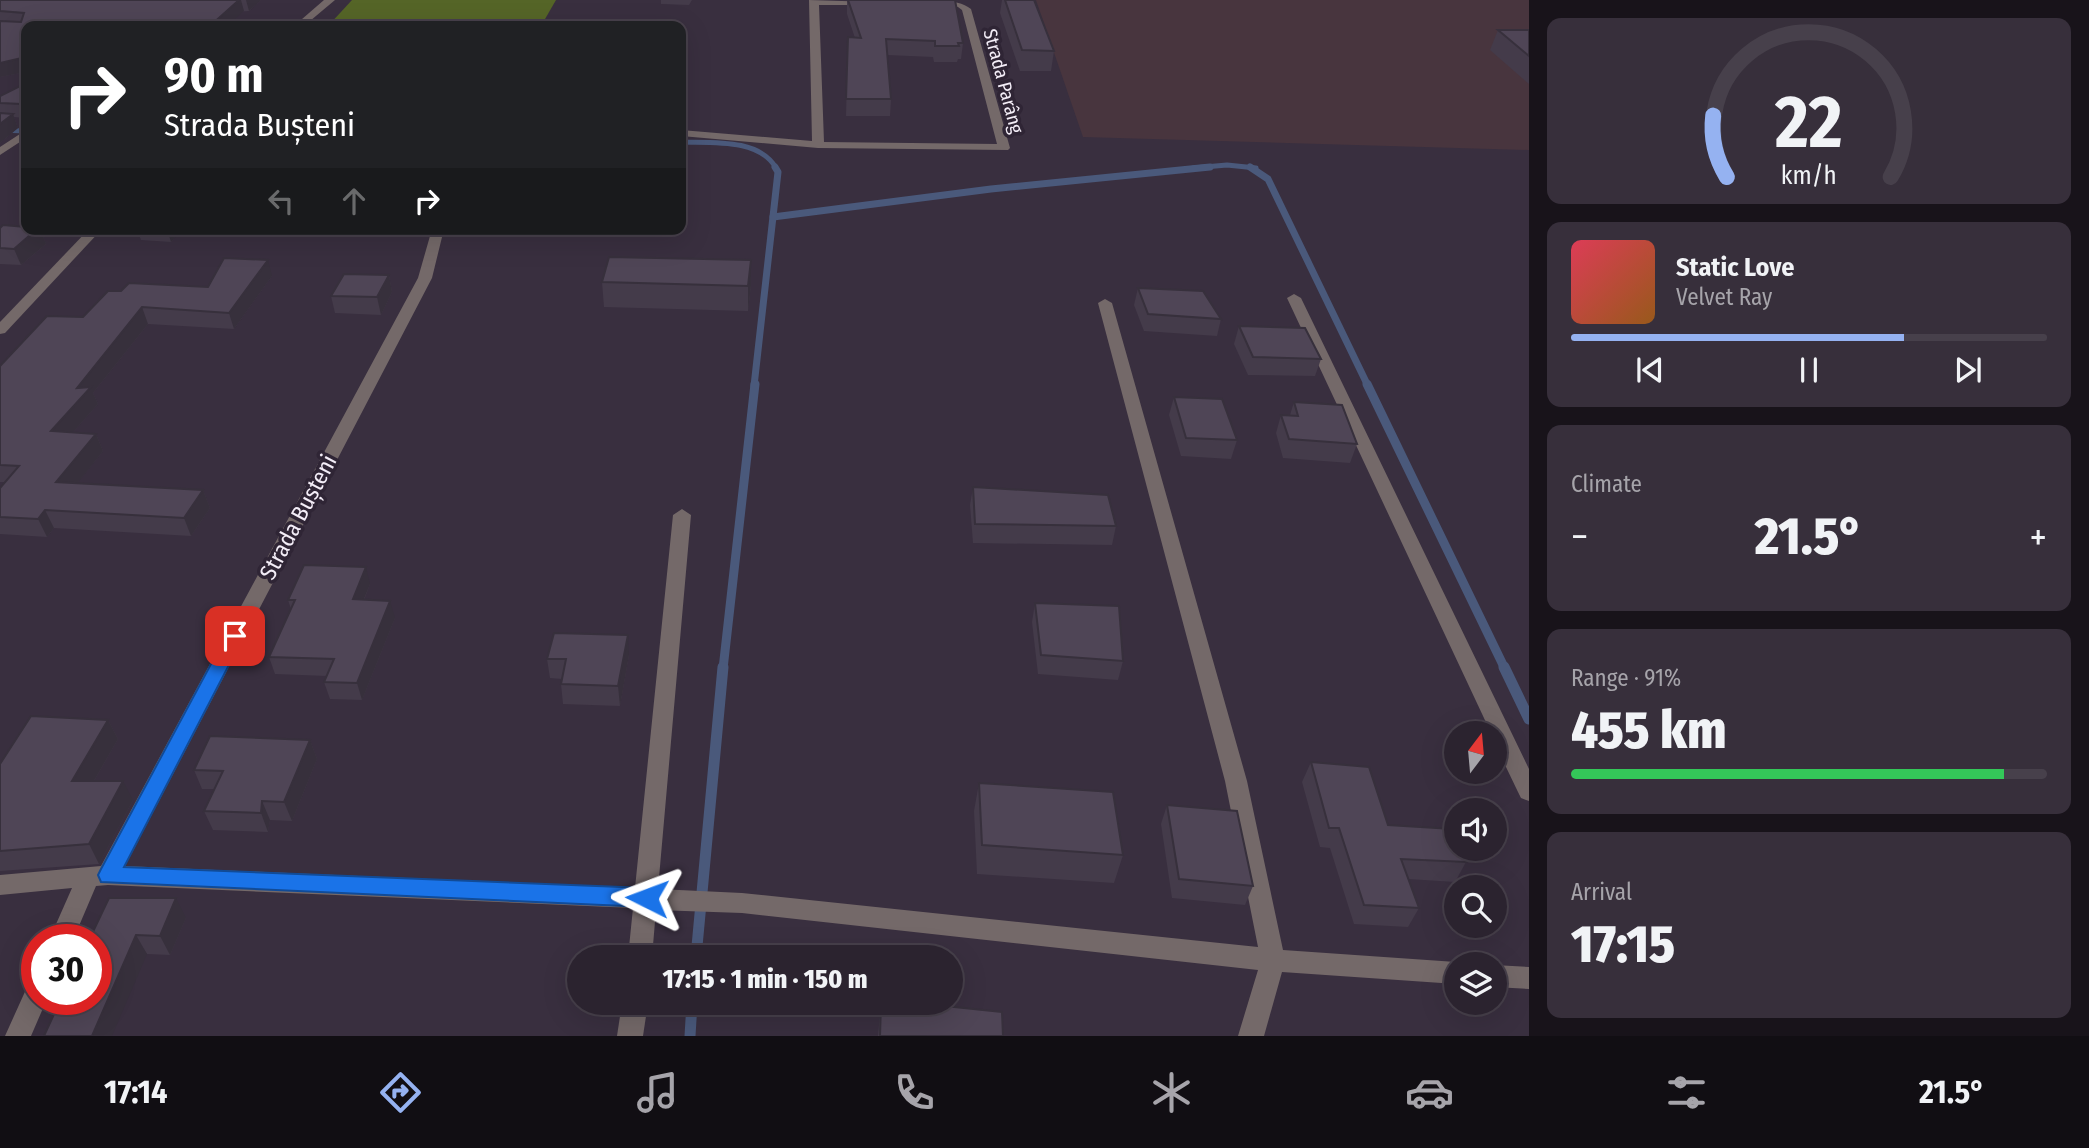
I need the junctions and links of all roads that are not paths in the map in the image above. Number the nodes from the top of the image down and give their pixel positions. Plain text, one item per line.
1 (330, 0) edge
2 (814, 1) edge
3 (880, 2) edge
4 (920, 2) edge
5 (305, 21) edge
6 (13, 123) edge
7 (21, 123) edge
8 (686, 133) edge
9 (21, 137) edge
10 (818, 145) junction
11 (0, 152) edge
12 (90, 235) edge
13 (436, 235) edge
14 (1294, 298) dead end
15 (1105, 303) dead end
16 (0, 330) edge
17 (682, 515) dead end
18 (1529, 792) edge
19 (99, 876) junction
20 (0, 885) edge
21 (652, 898) junction
22 (70, 924) edge
23 (642, 945) edge
24 (1273, 960) junction
25 (1444, 972) edge
26 (1507, 977) edge
27 (1529, 978) edge
28 (27, 1015) edge
29 (634, 1015) edge
30 (18, 1036) edge
31 (631, 1036) edge
32 (1251, 1036) edge

1 - 5 street
2 - 3 street
2 - 10 street
4 - 10 street, Strada Parâng
6 - 7 street
8 - 10 street
9 - 11 street
12 - 16 street
13 - 19 street, Strada Bușteni
14 - 18 street
15 - 24 street
17 - 21 street
19 - 20 street
19 - 21 street
19 - 22 street, Strada Bușteni
21 - 23 street
21 - 24 street
24 - 25 street
24 - 32 street
26 - 27 street
28 - 30 street
29 - 31 street

